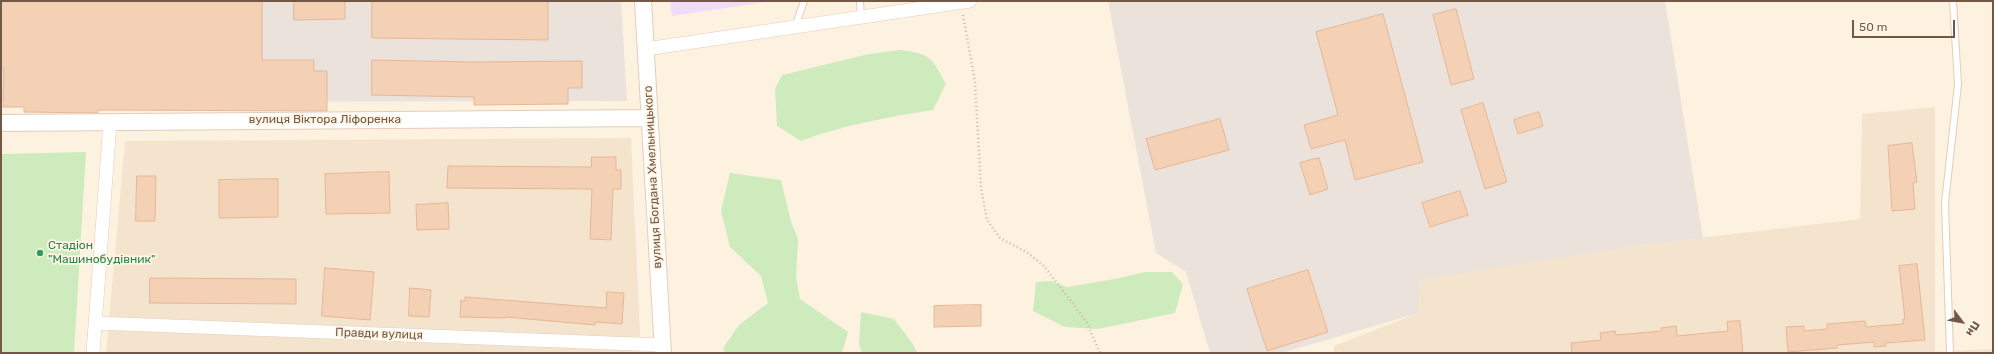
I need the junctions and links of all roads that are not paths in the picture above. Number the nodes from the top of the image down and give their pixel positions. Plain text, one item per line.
1 (643, 1) edge
2 (804, 1) edge
3 (860, 1) edge
4 (1953, 1) edge
5 (965, 2) edge
6 (862, 17) junction
7 (795, 27) junction
8 (646, 49) junction
9 (649, 118) junction
10 (110, 122) junction
11 (1, 123) edge
12 (95, 323) junction
13 (662, 349) edge
14 (93, 353) edge
15 (1950, 353) edge

1 - 8 street, вулиця Богдана Хмельницького
2 - 7 lane
3 - 6 lane
4 - 15 lane
5 - 6 street
6 - 7 street
7 - 8 street
8 - 9 street, вулиця Богдана Хмельницького
9 - 10 street, вулиця Віктора Ліфоренка
9 - 13 street, вулиця Богдана Хмельницького
10 - 11 street, вулиця Віктора Ліфоренка
10 - 12 street
12 - 13 street, Правди вулиця
12 - 14 street

